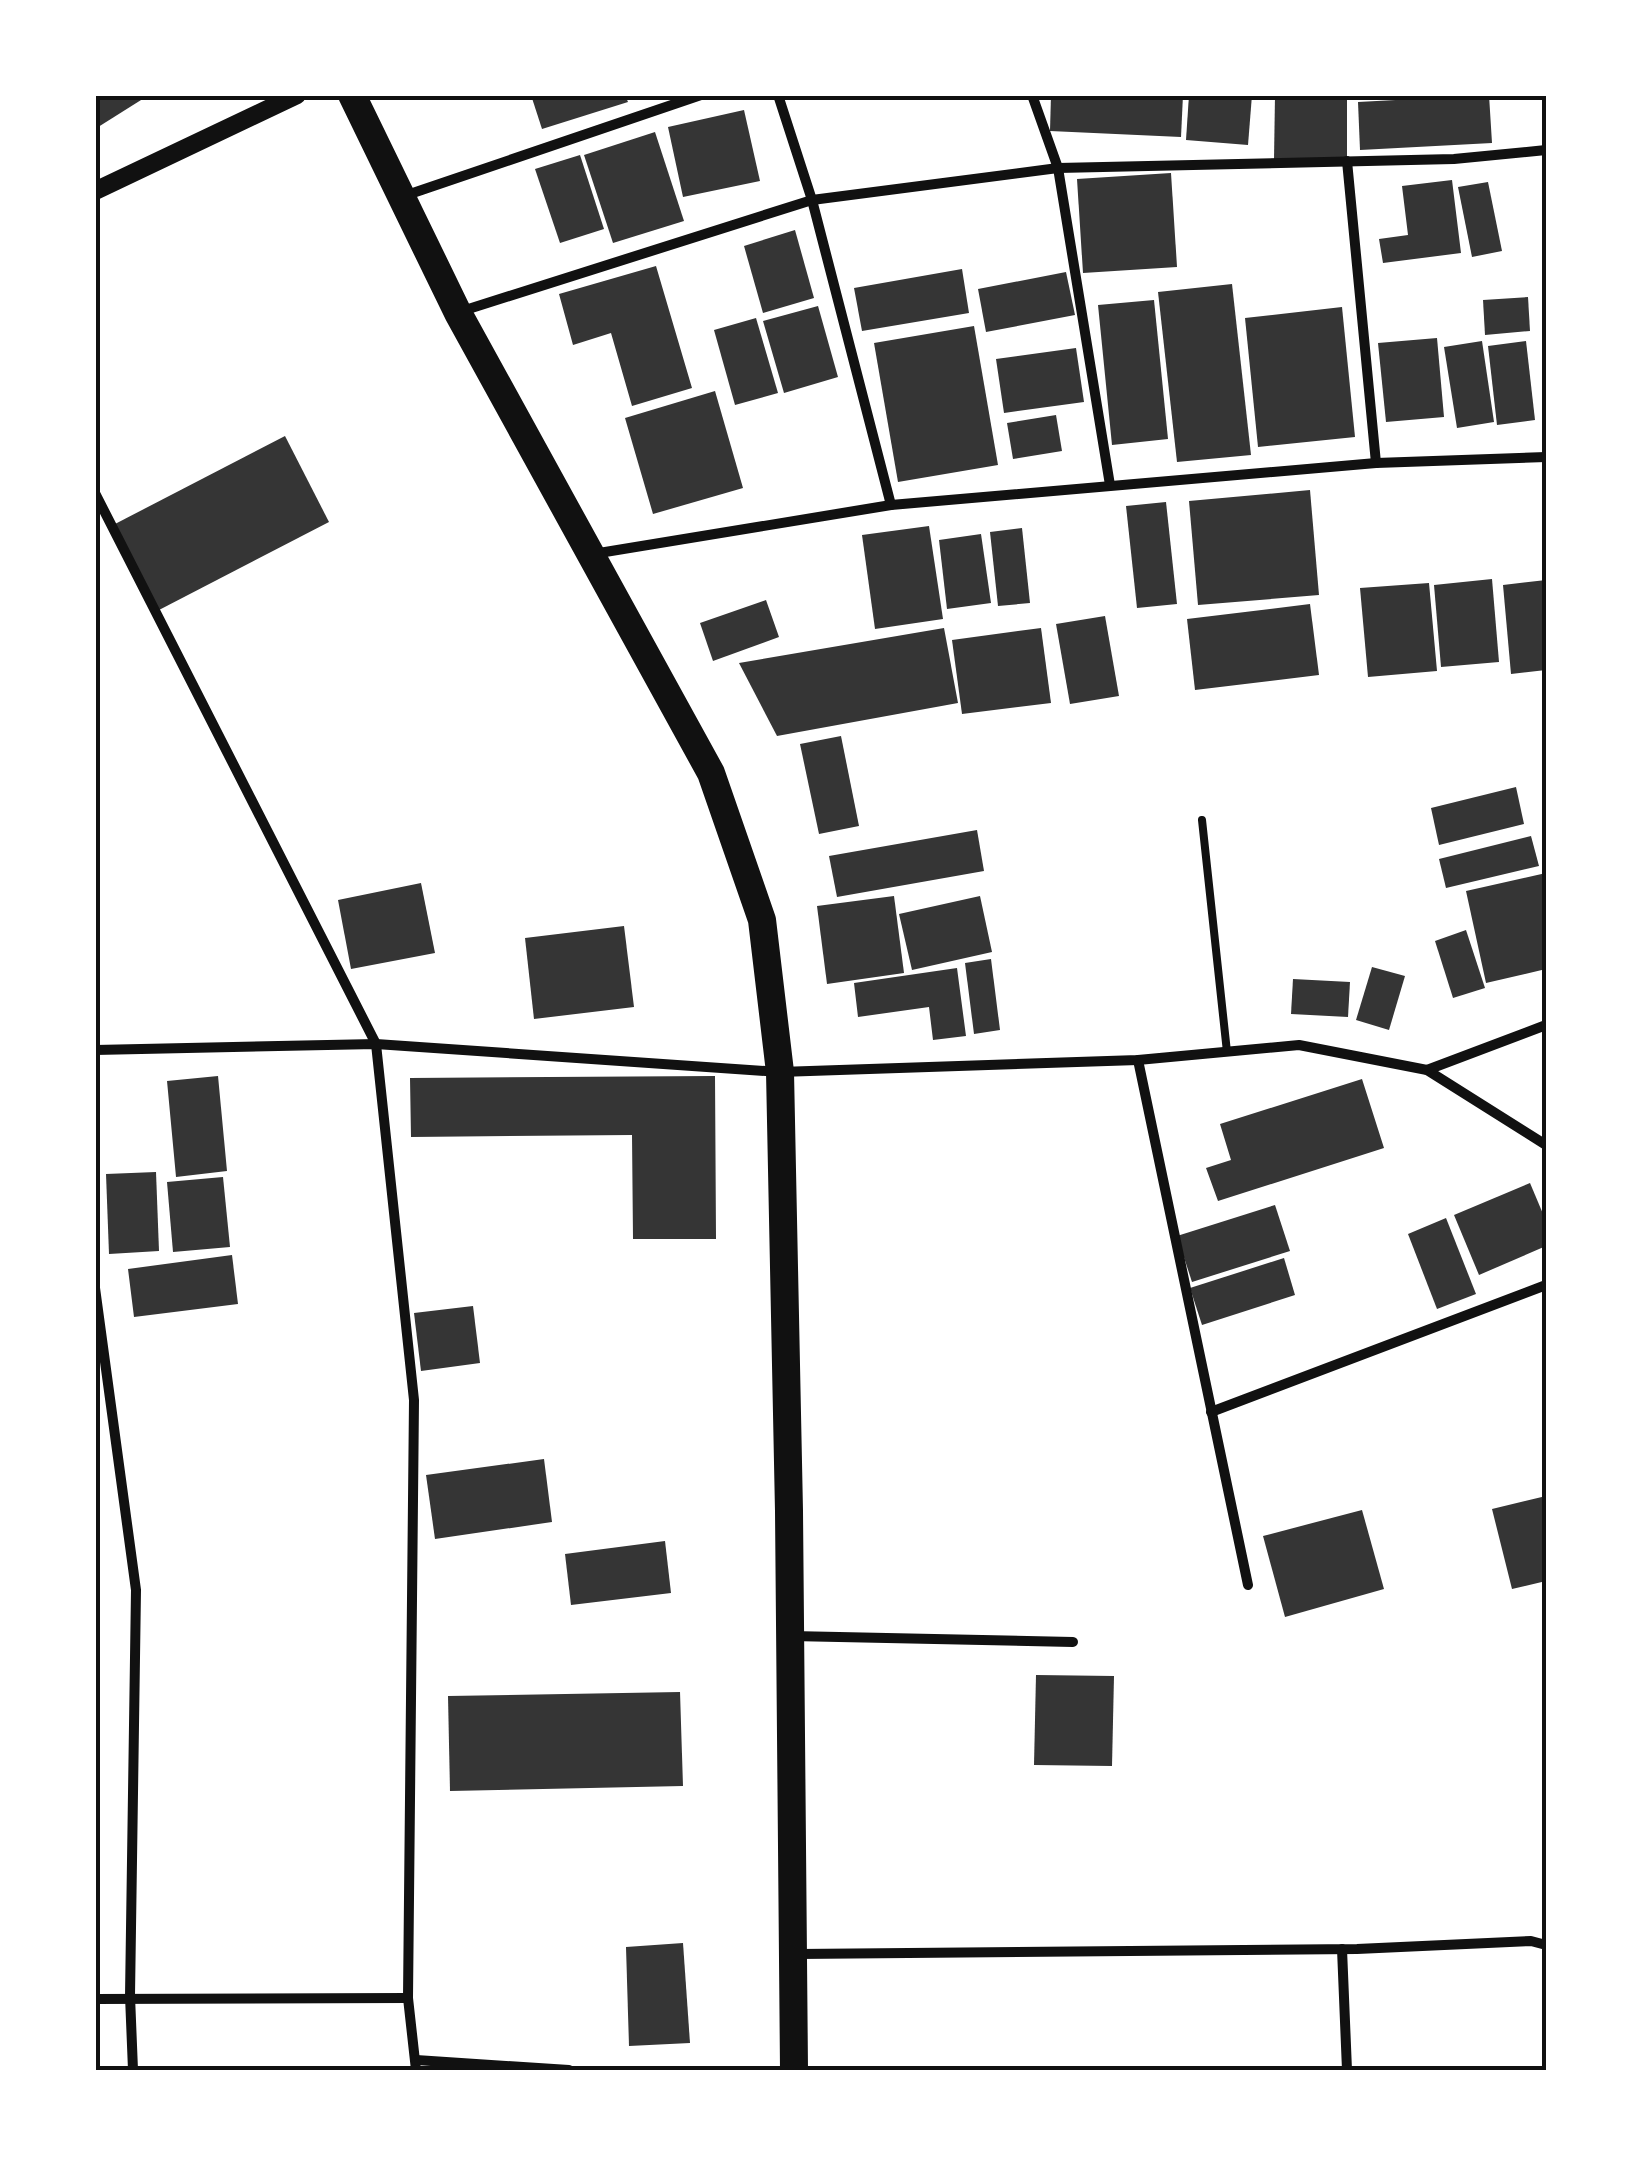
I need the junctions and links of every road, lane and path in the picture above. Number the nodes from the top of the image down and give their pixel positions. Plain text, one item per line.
1 (298, 95) edge
2 (352, 95) edge
3 (701, 95) edge
4 (778, 95) edge
5 (1032, 95) edge
6 (1546, 150) edge
7 (1347, 161) junction
8 (1058, 168) junction
9 (95, 191) edge
10 (403, 196) junction
11 (812, 200) junction
12 (458, 312) junction
13 (1546, 457) edge
14 (1376, 463) junction
15 (1110, 485) junction
16 (95, 493) edge
17 (891, 505) junction
18 (589, 555) junction
19 (1202, 820) dead end
20 (1546, 1025) edge
21 (376, 1044) junction
22 (95, 1050) edge
23 (1227, 1052) junction
24 (1138, 1060) junction
25 (1427, 1070) junction
26 (780, 1072) junction
27 (1546, 1145) edge
28 (1546, 1285) edge
29 (95, 1288) edge
30 (1211, 1412) junction
31 (1248, 1584) dead end
32 (790, 1636) junction
33 (1073, 1642) dead end
34 (1546, 1945) edge
35 (1342, 1950) junction
36 (793, 1954) junction
37 (130, 1996) junction
38 (408, 1998) junction
39 (95, 1999) edge
40 (416, 2065) edge
41 (133, 2070) edge
42 (570, 2070) edge
43 (794, 2070) edge
44 (1347, 2070) edge

1 - 9 street
2 - 10 highway
3 - 10 street
4 - 11 street
5 - 8 street
6 - 7 street
7 - 8 street
7 - 14 street
8 - 11 street
8 - 15 street
10 - 12 highway
11 - 12 street
11 - 17 street
12 - 18 highway
13 - 14 street
14 - 15 street
15 - 17 street
16 - 21 street
17 - 18 street
18 - 26 highway
19 - 23 lane
20 - 25 street
21 - 22 street
21 - 26 street
21 - 38 street
23 - 24 street
23 - 25 street
24 - 26 street
24 - 30 street
25 - 27 street
26 - 32 highway
28 - 30 street
29 - 37 street
30 - 31 street
32 - 33 street
32 - 36 highway
34 - 35 street
35 - 36 street
35 - 44 street
36 - 43 highway
37 - 38 street
37 - 39 street
37 - 41 street
38 - 40 street
40 - 42 street

